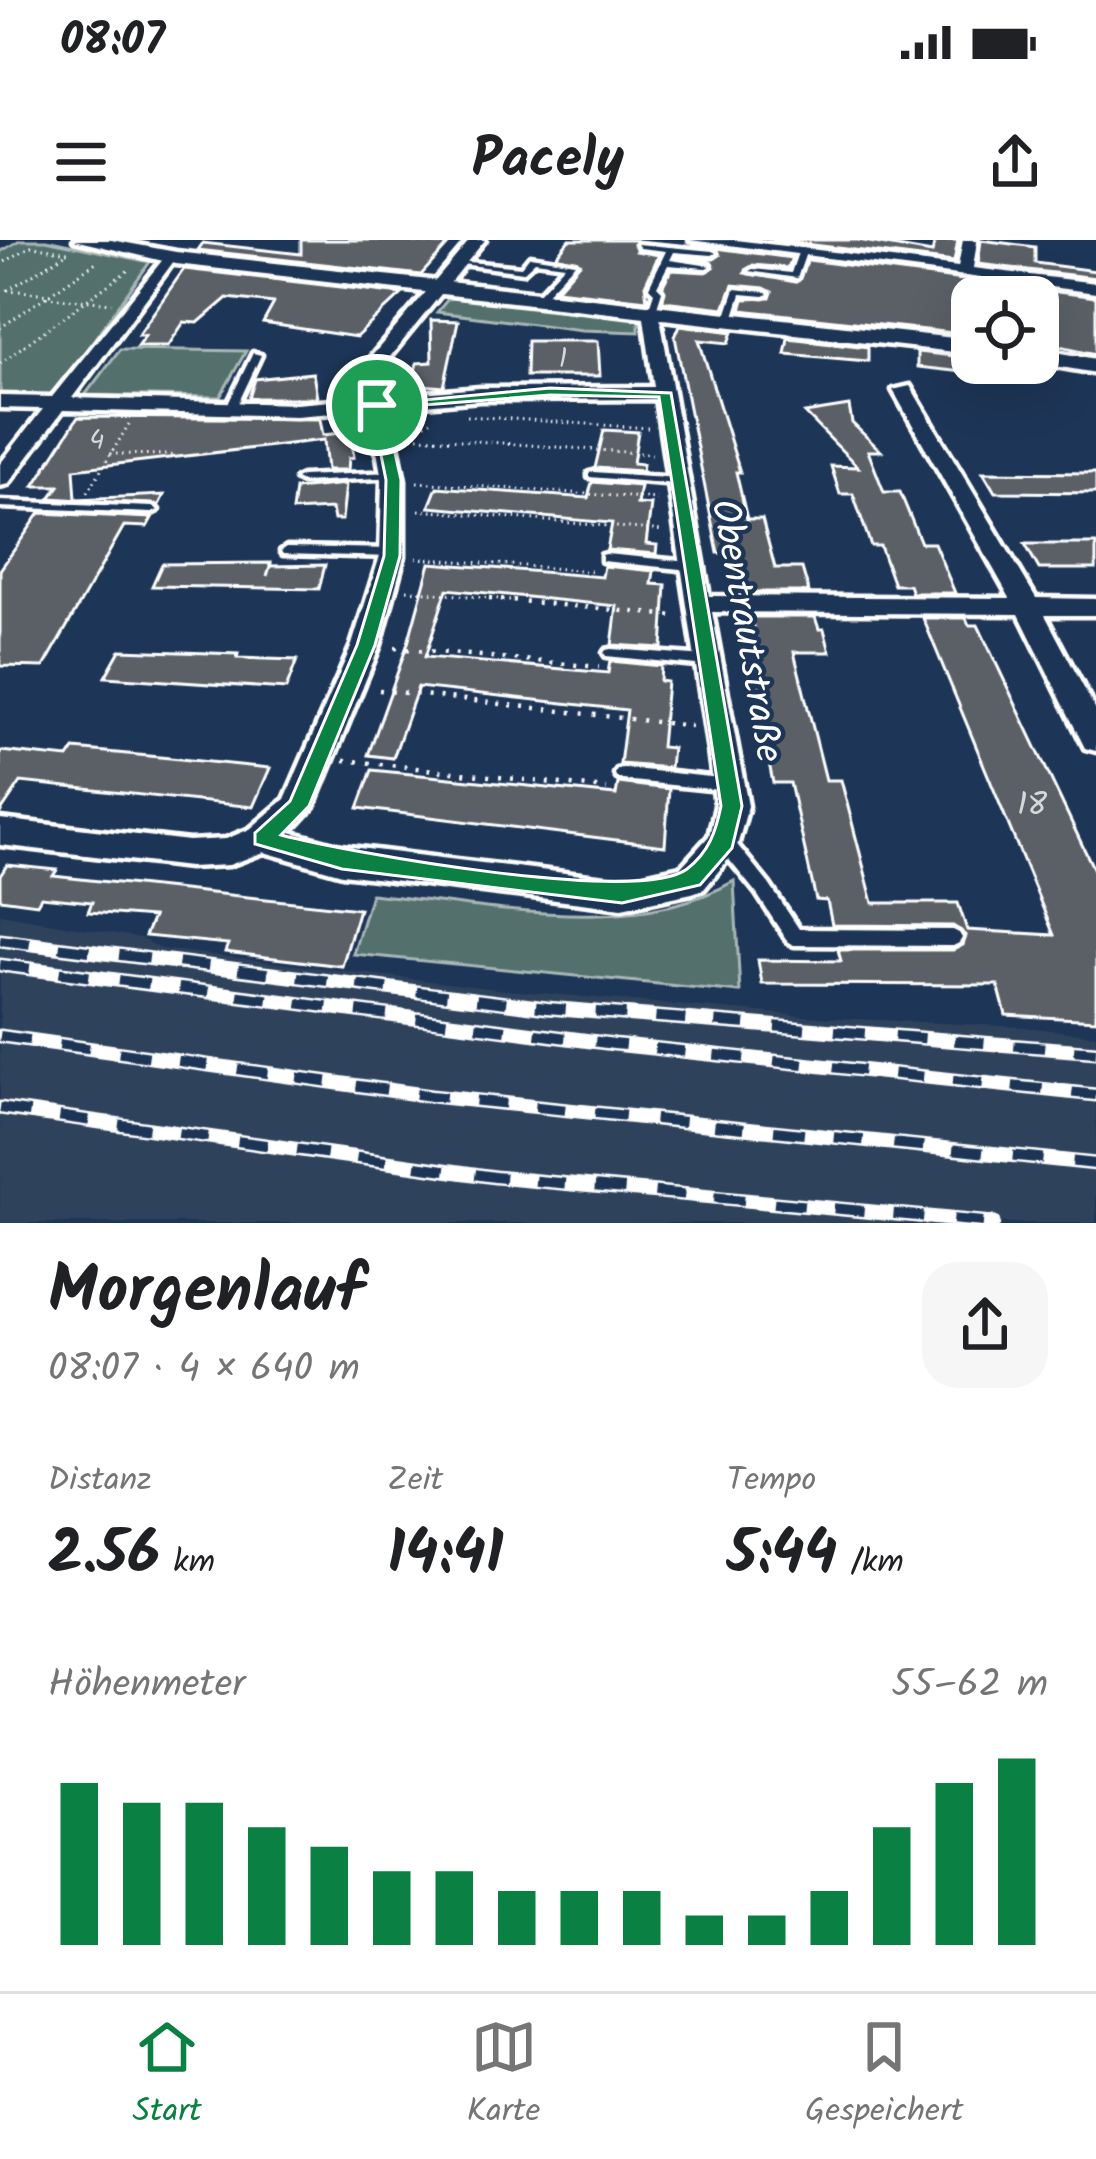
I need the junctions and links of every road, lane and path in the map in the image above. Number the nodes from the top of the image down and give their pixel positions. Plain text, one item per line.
1 (478, 240) edge
2 (697, 240) edge
3 (970, 240) edge
4 (729, 241) edge
5 (640, 246) dead end
6 (80, 249) edge
7 (671, 249) junction
8 (803, 250) junction
9 (160, 253) edge
10 (712, 253) dead end
11 (665, 262) junction
12 (458, 263) junction
13 (0, 265) edge
14 (706, 266) dead end
15 (753, 271) dead end
16 (965, 271) junction
17 (437, 286) junction
18 (1096, 288) edge
19 (8, 290) junction
20 (764, 294) dead end
21 (0, 296) edge
22 (48, 296) junction
23 (540, 297) junction
24 (86, 301) junction
25 (134, 305) junction
26 (652, 310) junction
27 (730, 320) junction
28 (0, 328) edge
29 (951, 345) edge
30 (256, 355) dead end
31 (1059, 360) edge
32 (0, 363) edge
33 (1096, 366) edge
34 (903, 390) dead end
35 (665, 393) junction
36 (0, 402) edge
37 (60, 403) junction
38 (141, 404) junction
39 (377, 405) junction
40 (433, 407) junction
41 (231, 408) junction
42 (671, 430) junction
43 (110, 454) junction
44 (176, 455) dead end
45 (674, 456) junction
46 (592, 475) dead end
47 (0, 479) edge
48 (302, 479) dead end
49 (394, 488) junction
50 (679, 491) junction
51 (0, 505) edge
52 (81, 506) junction
53 (152, 510) dead end
54 (685, 533) junction
55 (287, 551) dead end
56 (393, 555) junction
57 (603, 565) joint
58 (690, 566) junction
59 (384, 588) junction
60 (1028, 607) junction
61 (1096, 607) edge
62 (698, 611) junction
63 (366, 645) junction
64 (614, 661) joint
65 (706, 661) junction
66 (350, 686) junction
67 (720, 729) junction
68 (1096, 740) edge
69 (320, 757) junction
70 (620, 782) joint
71 (730, 785) junction
72 (0, 832) edge
73 (262, 838) junction
74 (724, 842) junction
75 (953, 938) dead end

1 - 12 street
2 - 4 street
3 - 16 street
4 - 8 street
5 - 7 lane
6 - 9 street
6 - 13 path
6 - 19 path
6 - 22 path
7 - 10 lane
7 - 11 lane
8 - 15 lane
8 - 16 street
9 - 17 street
9 - 24 path
9 - 25 street
11 - 14 lane
11 - 26 lane
12 - 17 street
12 - 23 lane
16 - 18 street
17 - 23 street
17 - 39 street
19 - 21 path
19 - 22 path
20 - 27 lane
22 - 24 path
22 - 28 path
23 - 26 street
24 - 25 path
24 - 32 path
25 - 37 street
26 - 27 street
26 - 35 street, Obentrautstraße
27 - 29 street
30 - 41 lane
31 - 33 street
34 - 60 street
35 - 40 street
35 - 42 street, Obentrautstraße
36 - 37 street
37 - 38 street
37 - 47 street
38 - 41 street
38 - 43 path
39 - 40 street
39 - 41 street
39 - 49 street
40 - 42 path
40 - 45 path
42 - 45 street, Obentrautstraße
43 - 44 path
43 - 52 path
45 - 50 street, Obentrautstraße
46 - 50 lane
48 - 49 lane
49 - 50 path
49 - 54 path
49 - 56 street
50 - 54 street, Obentrautstraße
51 - 52 lane
52 - 53 lane
54 - 58 street, Obentrautstraße
55 - 56 lane
56 - 57 path
56 - 59 street
57 - 58 lane
58 - 62 street, Obentrautstraße
59 - 62 path
59 - 63 street
60 - 61 street
60 - 62 street
60 - 68 street
62 - 65 street, Obentrautstraße
63 - 64 path
63 - 66 street
64 - 65 lane
65 - 67 street, Obentrautstraße
66 - 67 path
66 - 69 street
67 - 71 street, Obentrautstraße
69 - 70 path
69 - 73 street
70 - 71 lane
71 - 74 street, Obentrautstraße
72 - 73 street
73 - 74 street
74 - 75 lane

